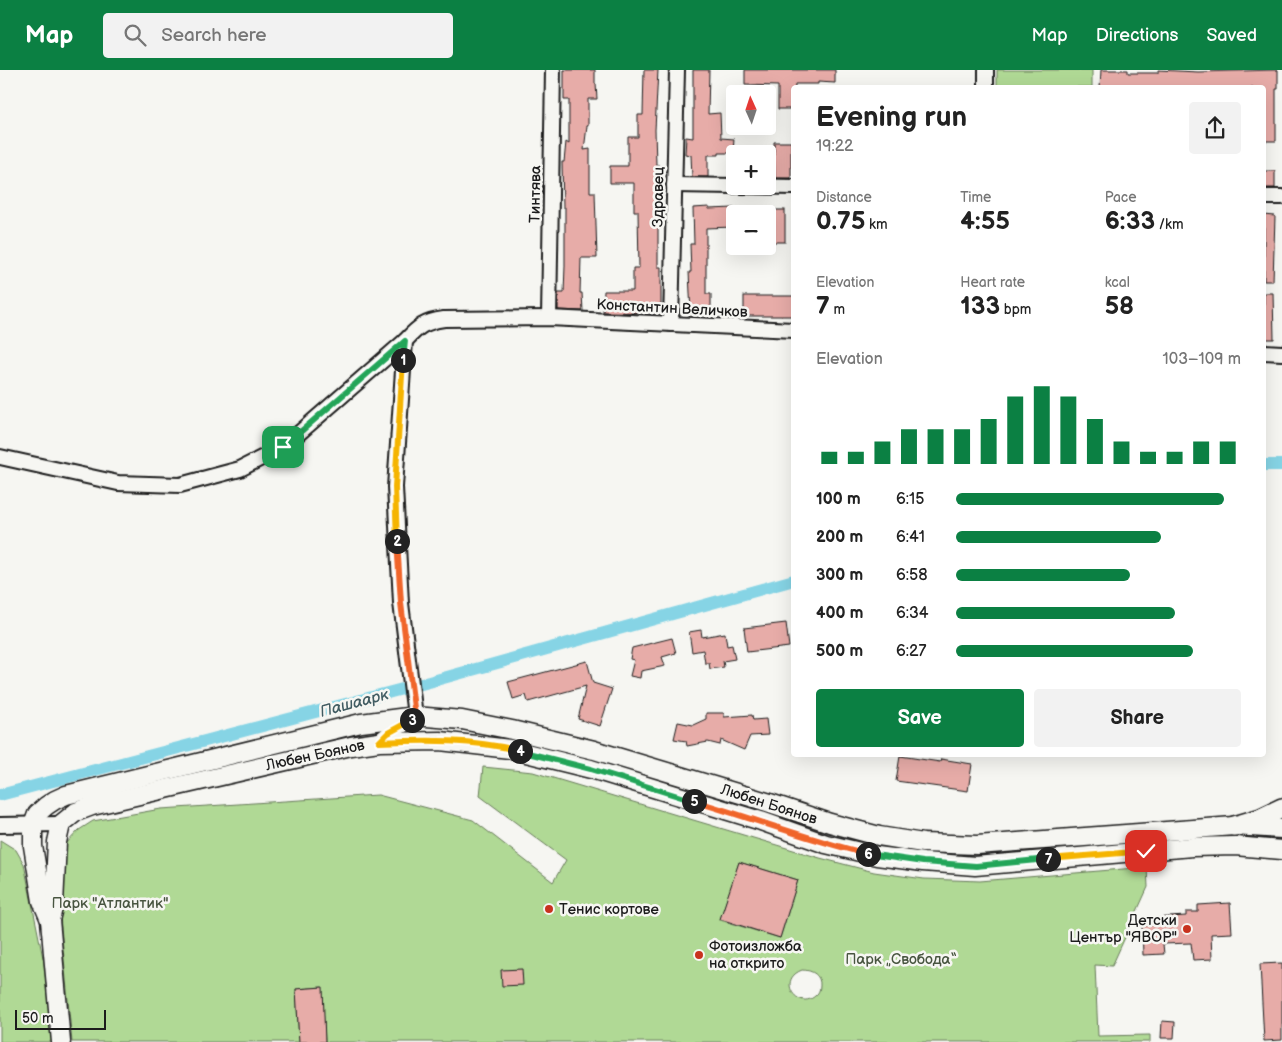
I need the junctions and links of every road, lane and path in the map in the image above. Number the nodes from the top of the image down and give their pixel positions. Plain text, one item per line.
1 (553, 70) edge
2 (677, 70) edge
3 (986, 70) edge
4 (986, 85) edge
5 (674, 185) junction
6 (726, 186) edge
7 (776, 187) edge
8 (791, 187) edge
9 (1266, 197) edge
10 (1282, 197) edge
11 (549, 318) junction
12 (671, 324) junction
13 (791, 330) edge
14 (405, 341) junction
15 (1266, 352) edge
16 (1282, 353) edge
17 (0, 458) edge
18 (415, 716) junction
19 (379, 742) junction
20 (767, 802) junction
21 (1282, 808) edge
22 (35, 819) junction
23 (761, 821) junction
24 (62, 824) junction
25 (0, 825) edge
26 (1234, 826) junction
27 (1282, 829) edge
28 (1282, 850) edge
29 (50, 920) junction
30 (61, 1042) edge

1 - 11 street, Тинтява
2 - 5 street, Здравец
3 - 4 street
5 - 6 street
5 - 12 street, Здравец
7 - 8 street
9 - 10 street
11 - 12 street, Константин Величков
11 - 14 street, Константин Величков
12 - 13 street, Константин Величков
14 - 17 street, Константин Величков
14 - 18 street
15 - 16 street
18 - 19 street
18 - 20 street, Любен Боянов
18 - 22 street, Любен Боянов
19 - 23 street, Любен Боянов
19 - 24 street, Любен Боянов
20 - 23 street
20 - 26 street, Любен Боянов
21 - 26 main road
22 - 24 street
22 - 25 street
22 - 29 street
23 - 28 street, Любен Боянов
24 - 29 street
26 - 27 street, Любен Боянов
29 - 30 street

